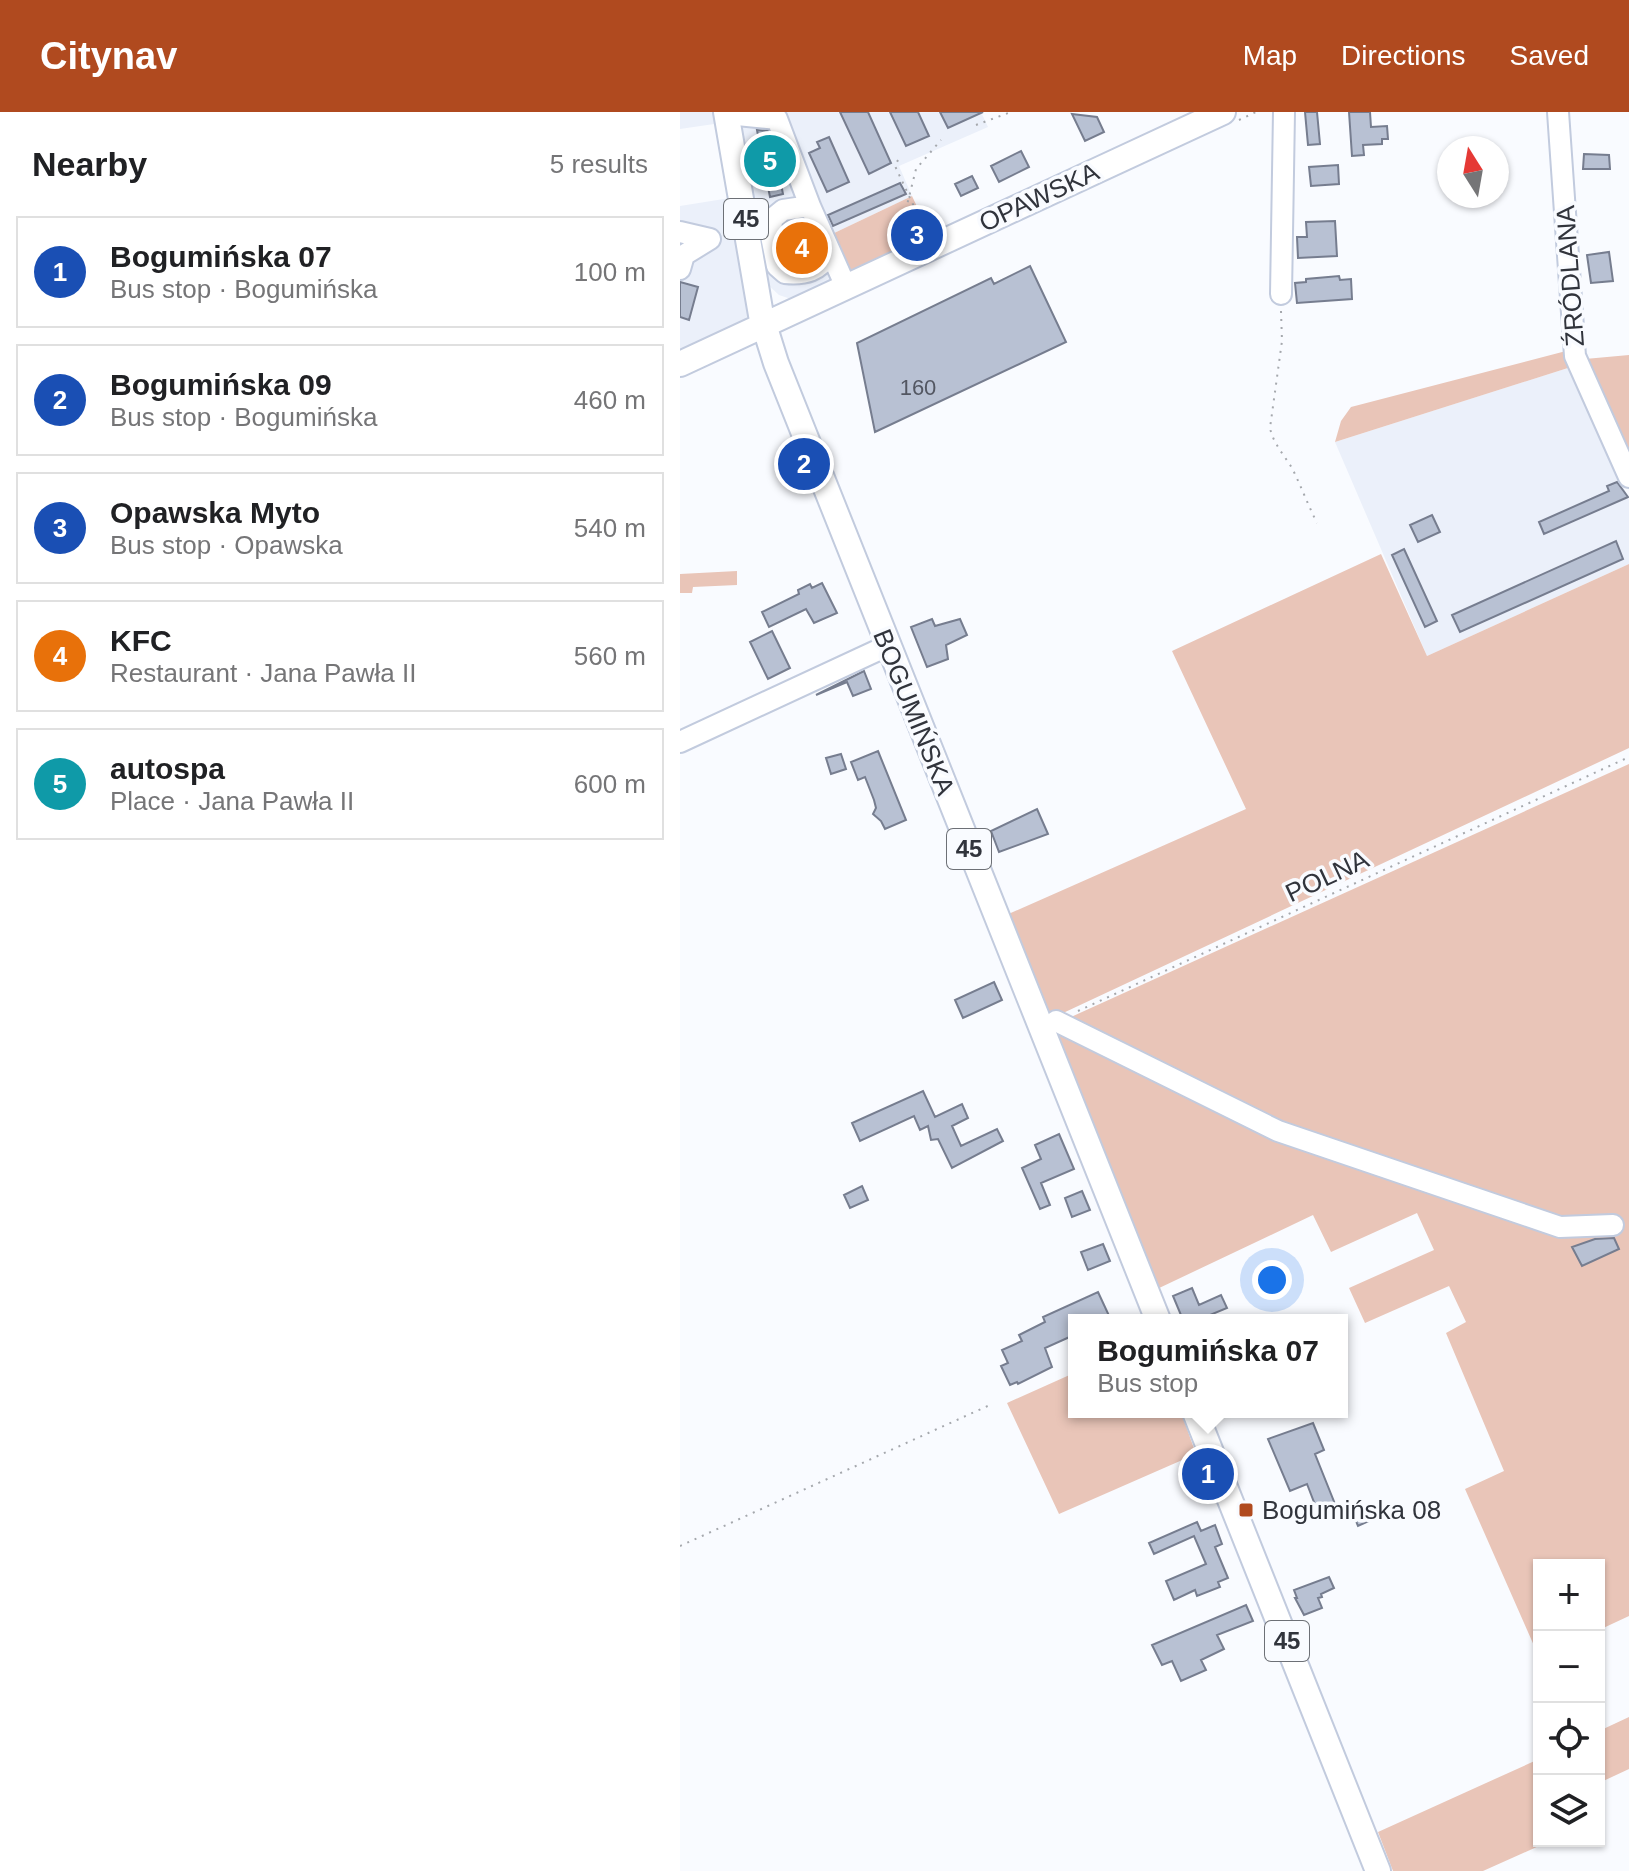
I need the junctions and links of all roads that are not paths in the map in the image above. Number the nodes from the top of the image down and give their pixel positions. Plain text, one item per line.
1 (1223, 112) edge
2 (1284, 112) edge
3 (1558, 112) edge
4 (726, 113) edge
5 (810, 206) junction
6 (680, 232) edge
7 (830, 253) junction
8 (680, 269) edge
9 (846, 287) junction
10 (1281, 294) road end
11 (764, 325) junction
12 (680, 364) edge
13 (1629, 477) edge
14 (887, 646) junction
15 (680, 742) edge
16 (1056, 1021) road end
17 (1613, 1225) dead end
18 (1156, 1314) edge
19 (1197, 1418) edge
20 (1378, 1871) edge

1 - 9 main road, OPAWSKA
2 - 10 street
3 - 13 street, ŹRÓDLANA
4 - 5 street
4 - 11 main road, 45
5 - 7 street
5 - 7 street
6 - 8 street
7 - 9 street
9 - 11 main road, OPAWSKA
11 - 12 main road, OPAWSKA
11 - 14 main road, BOGUMIŃSKA / 45
14 - 15 street
14 - 18 main road, BOGUMIŃSKA / 45
16 - 17 street
19 - 20 main road, 45

